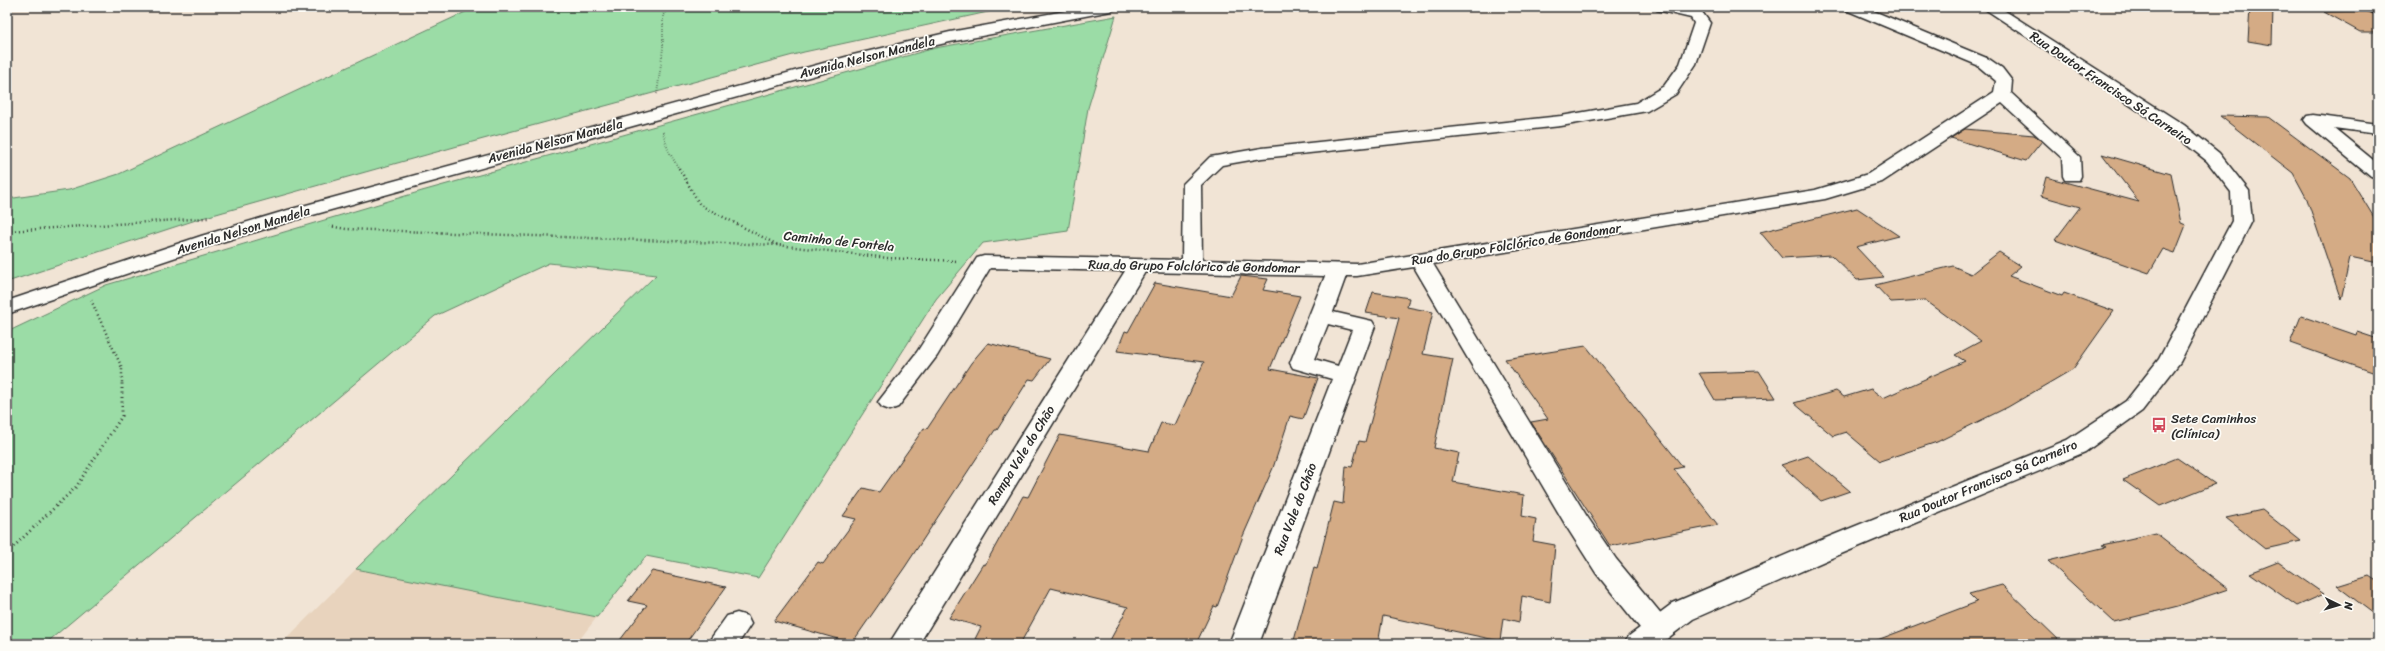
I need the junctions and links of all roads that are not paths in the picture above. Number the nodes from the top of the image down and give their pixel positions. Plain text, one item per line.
1 (1055, 7) edge
2 (1111, 7) edge
3 (1662, 7) edge
4 (1851, 7) edge
5 (1989, 7) edge
6 (2372, 7) edge
7 (2378, 10) edge
8 (1703, 11) edge
9 (2002, 94) junction
10 (2378, 130) edge
11 (2378, 173) edge
12 (2072, 176) dead end
13 (1420, 260) junction
14 (1139, 265) junction
15 (1192, 266) junction
16 (1338, 269) junction
17 (7, 293) edge
18 (7, 308) edge
19 (1321, 315) junction
20 (1345, 375) junction
21 (890, 402) dead end
22 (1658, 630) junction
23 (904, 644) edge
24 (1244, 644) edge
25 (1638, 644) edge

1 - 17 street, Avenida Nelson Mandela
2 - 18 street, Avenida Nelson Mandela
3 - 8 street
4 - 9 street
5 - 22 street, Rua Doutor Francisco Sá Carneiro
6 - 7 street
8 - 15 street
9 - 12 street
9 - 13 street, Rua do Grupo Folclórico de Gondomar
10 - 11 street
13 - 16 street, Rua do Grupo Folclórico de Gondomar
13 - 22 street
14 - 15 street, Rua do Grupo Folclórico de Gondomar
14 - 21 street, Rua do Grupo Folclórico de Gondomar
14 - 23 street, Rampa Vale do Chão
15 - 16 street, Rua do Grupo Folclórico de Gondomar
16 - 19 street
19 - 20 street, Rua Vale do Chão
19 - 20 street
20 - 24 street, Rua Vale do Chão
22 - 25 street, Rua Doutor Francisco Sá Carneiro

